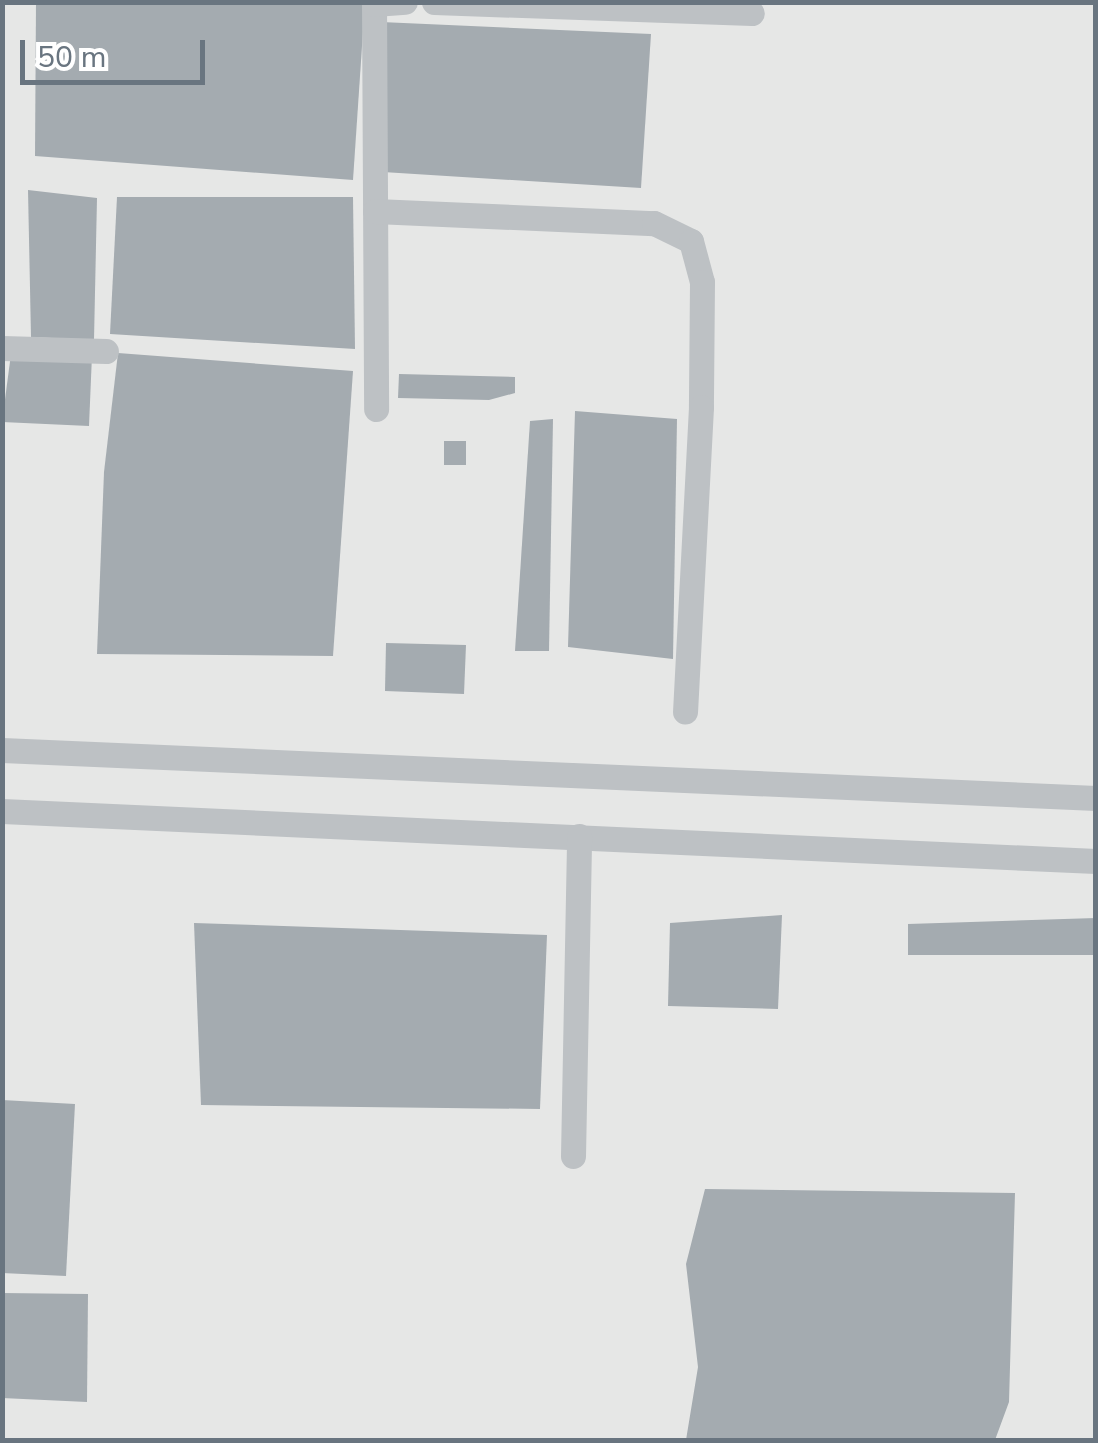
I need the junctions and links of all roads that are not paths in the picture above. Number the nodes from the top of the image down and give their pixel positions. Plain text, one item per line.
1 (405, 2) edge
2 (434, 2) edge
3 (374, 4) edge
4 (752, 12) dead end
5 (375, 212) junction
6 (2, 348) edge
7 (106, 351) dead end
8 (376, 409) dead end
9 (685, 712) dead end
10 (2, 750) edge
11 (1096, 798) edge
12 (2, 811) edge
13 (579, 836) junction
14 (1096, 861) edge
15 (573, 1156) dead end

1 - 3 street
2 - 4 street
3 - 5 street
5 - 8 street
5 - 9 street
6 - 7 street
10 - 11 street
12 - 13 street
13 - 14 street
13 - 15 street

